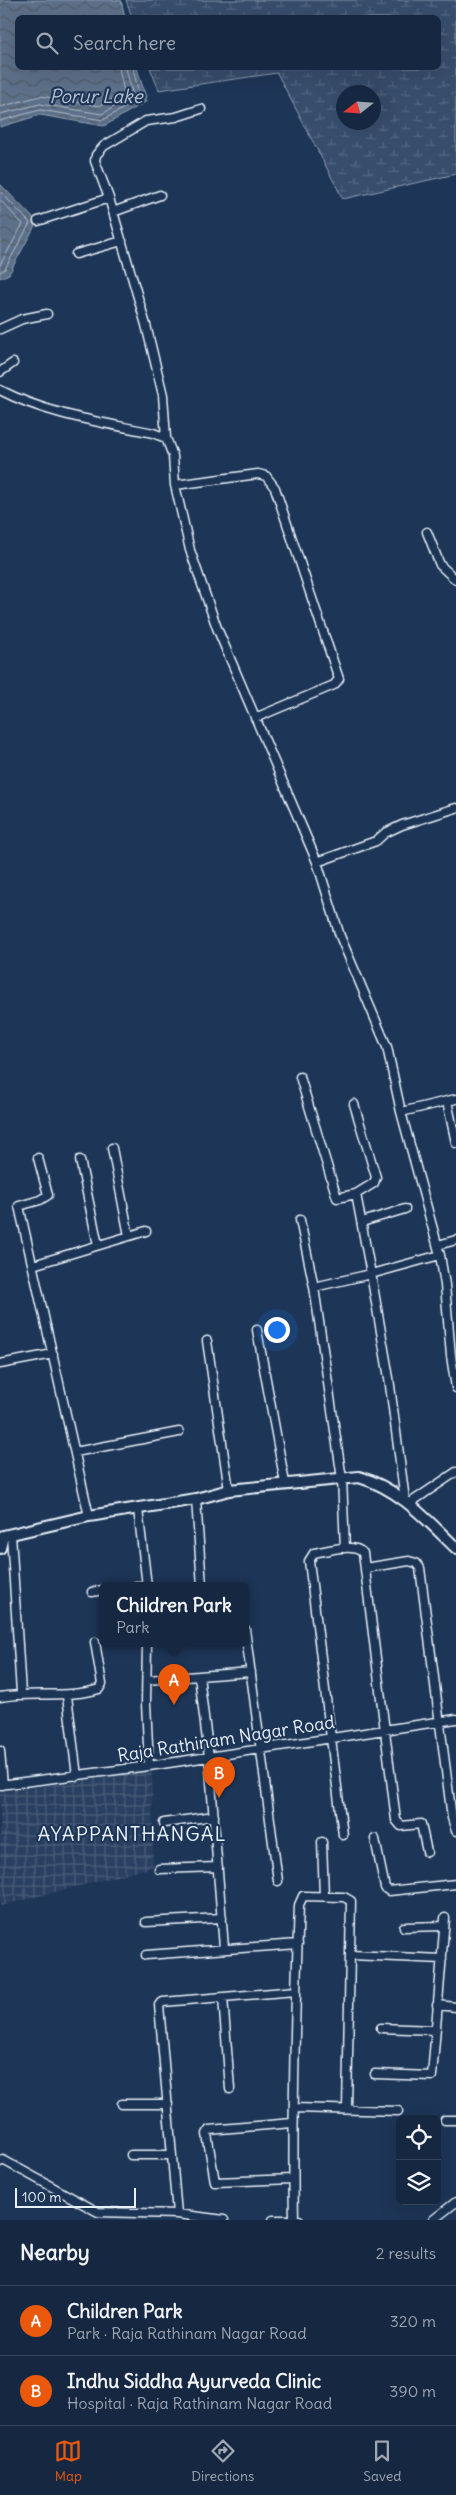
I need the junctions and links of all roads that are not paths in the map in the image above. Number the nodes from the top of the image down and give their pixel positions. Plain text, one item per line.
1 (201, 110) dead end
2 (160, 197) dead end
3 (109, 198) junction
4 (114, 214) junction
5 (38, 221) dead end
6 (122, 241) junction
7 (76, 254) dead end
8 (47, 314) dead end
9 (0, 330) edge
10 (13, 363) dead end
11 (0, 372) edge
12 (0, 390) edge
13 (166, 438) junction
14 (175, 485) junction
15 (427, 532) dead end
16 (456, 580) edge
17 (255, 718) junction
18 (456, 808) edge
19 (317, 862) junction
20 (300, 1077) dead end
21 (456, 1099) edge
22 (447, 1101) junction
23 (354, 1104) dead end
24 (401, 1112) junction
25 (456, 1143) edge
26 (112, 1148) dead end
27 (38, 1158) dead end
28 (80, 1160) dead end
29 (356, 1194) junction
30 (405, 1209) dead end
31 (300, 1220) dead end
32 (362, 1222) junction
33 (146, 1231) dead end
34 (129, 1236) junction
35 (456, 1240) edge
36 (98, 1245) junction
37 (438, 1245) junction
38 (440, 1254) junction
39 (33, 1265) junction
40 (371, 1274) junction
41 (314, 1287) junction
42 (257, 1330) dead end
43 (207, 1341) dead end
44 (53, 1354) junction
45 (0, 1364) edge
46 (456, 1388) edge
47 (179, 1432) dead end
48 (75, 1452) junction
49 (456, 1472) edge
50 (342, 1479) junction
51 (285, 1483) junction
52 (230, 1490) junction
53 (196, 1499) junction
54 (407, 1501) junction
55 (138, 1509) junction
56 (88, 1516) junction
57 (4, 1535) edge
58 (0, 1548) edge
59 (345, 1548) junction
60 (456, 1548) edge
61 (365, 1568) junction
62 (147, 1582) edge
63 (202, 1582) edge
64 (99, 1591) edge
65 (92, 1592) dead end
66 (95, 1642) dead end
67 (147, 1647) edge
68 (248, 1647) edge
69 (252, 1672) junction
70 (199, 1676) junction
71 (147, 1680) junction
72 (21, 1693) junction
73 (67, 1696) junction
74 (0, 1697) edge
75 (456, 1719) edge
76 (439, 1722) junction
77 (384, 1729) junction
78 (331, 1738) junction
79 (260, 1749) junction
80 (0, 1751) edge
81 (209, 1757) junction
82 (150, 1766) junction
83 (77, 1776) junction
84 (2, 1785) edge
85 (214, 1816) junction
86 (164, 1823) dead end
87 (456, 1831) edge
88 (343, 1835) dead end
89 (375, 1839) dead end
90 (322, 1842) dead end
91 (427, 1852) dead end
92 (218, 1867) junction
93 (159, 1869) dead end
94 (278, 1881) dead end
95 (456, 1884) edge
96 (324, 1896) junction
97 (222, 1918) junction
98 (146, 1922) dead end
99 (404, 1927) dead end
100 (298, 1944) junction
101 (224, 1948) junction
102 (146, 1955) dead end
103 (351, 1955) junction
104 (442, 1959) junction
105 (296, 1991) junction
106 (223, 1997) junction
107 (437, 2005) junction
108 (456, 2007) edge
109 (381, 2028) dead end
110 (435, 2030) junction
111 (375, 2074) dead end
112 (230, 2089) dead end
113 (122, 2104) dead end
114 (168, 2104) junction
115 (294, 2108) junction
116 (347, 2109) junction
117 (398, 2111) dead end
118 (446, 2120) dead end
119 (456, 2120) edge
120 (292, 2123) junction
121 (172, 2154) junction
122 (131, 2155) dead end
123 (0, 2162) edge
124 (293, 2179) junction
125 (456, 2202) edge
126 (177, 2214) junction
127 (117, 2216) edge
128 (224, 2220) edge
129 (273, 2220) edge
130 (296, 2220) edge
131 (432, 2220) edge

1 - 3 street
2 - 4 street
3 - 4 street
3 - 5 street
4 - 6 street
6 - 7 street
6 - 13 street
8 - 9 street
10 - 11 street
12 - 13 street
13 - 14 street
14 - 17 street
14 - 17 street
15 - 16 street
17 - 19 street
18 - 19 street
19 - 24 street
20 - 29 street
21 - 22 street
22 - 24 street
22 - 25 street
23 - 29 street
24 - 37 street
26 - 34 street
27 - 39 street
28 - 36 street
29 - 32 street
30 - 32 street
31 - 41 street
32 - 40 street
33 - 34 street
34 - 36 street
35 - 37 street
36 - 39 street
37 - 38 street
38 - 40 street
38 - 46 street
39 - 44 street
40 - 41 street
40 - 54 street
41 - 50 street
42 - 51 street
43 - 52 street
44 - 45 street
44 - 48 street
47 - 48 street
48 - 56 street
49 - 54 street
50 - 51 street
50 - 54 street
50 - 59 street
51 - 52 street
52 - 53 street
53 - 55 street
53 - 63 street
54 - 60 street
55 - 56 street
55 - 62 street
56 - 57 street
57 - 58 street
57 - 72 street
59 - 61 street
59 - 78 street
61 - 76 street
61 - 77 street
64 - 65 street
66 - 73 street
67 - 71 street
68 - 69 street
69 - 70 street
69 - 79 street
70 - 71 street
70 - 81 street
71 - 82 street
72 - 73 street
72 - 74 street
73 - 83 street
75 - 76 street, Raja Rathinam Nagar Road
76 - 77 street, Raja Rathinam Nagar Road
76 - 87 street
77 - 78 street, Raja Rathinam Nagar Road
77 - 91 street
78 - 79 street, Raja Rathinam Nagar Road
78 - 88 street
79 - 81 street, Raja Rathinam Nagar Road
79 - 94 street
80 - 84 street
81 - 82 street, Raja Rathinam Nagar Road
81 - 85 street
82 - 83 street, Raja Rathinam Nagar Road
83 - 84 street, Raja Rathinam Nagar Road
85 - 86 street
85 - 92 street
89 - 95 street
90 - 96 street
92 - 93 street
92 - 97 street
96 - 100 street
96 - 103 street
97 - 98 street
97 - 101 street
99 - 104 street
100 - 101 street
100 - 105 street
101 - 102 street
103 - 104 street
103 - 116 street
104 - 107 street
105 - 106 street
105 - 115 street
106 - 112 street
106 - 114 street
107 - 108 street
107 - 110 street
109 - 110 street
110 - 111 street
113 - 114 street
114 - 121 street
115 - 116 street
115 - 120 street
116 - 117 street
118 - 119 street
120 - 124 street
120 - 124 street
121 - 122 street
121 - 126 street
123 - 127 street
124 - 130 street
125 - 131 street
126 - 127 street
126 - 128 street
129 - 130 street

